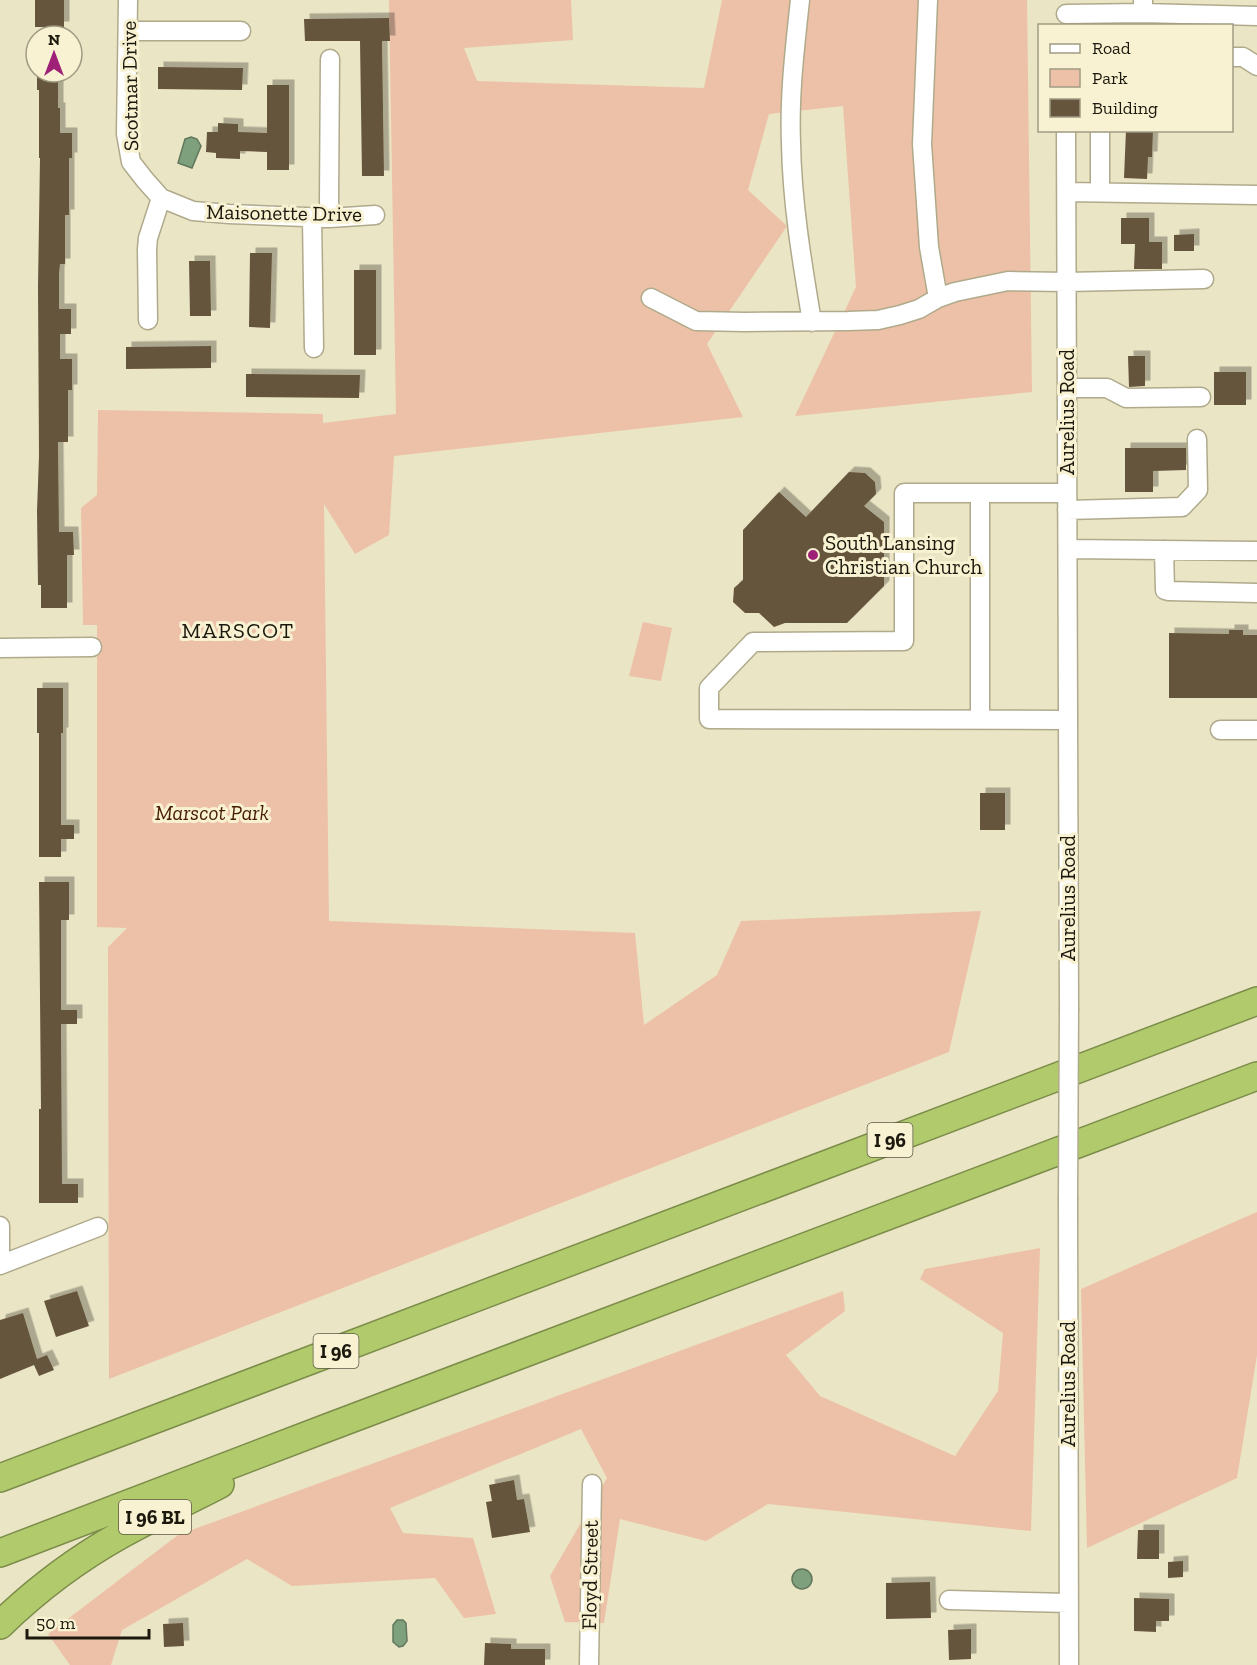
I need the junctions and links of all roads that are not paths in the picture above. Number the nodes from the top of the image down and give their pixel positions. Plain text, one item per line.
1 (128, 0) edge
2 (800, 0) edge
3 (928, 0) edge
4 (1143, 6) edge
5 (1066, 13) edge
6 (1257, 16) edge
7 (128, 31) junction
8 (241, 31) dead end
9 (1233, 57) edge
10 (330, 59) dead end
11 (1257, 66) edge
12 (1066, 132) edge
13 (1100, 132) edge
14 (1067, 192) junction
15 (1100, 192) junction
16 (1257, 195) edge
17 (161, 198) junction
18 (193, 211) joint
19 (375, 215) dead end
20 (321, 218) junction
21 (1203, 279) dead end
22 (1067, 282) junction
23 (651, 298) dead end
24 (938, 298) junction
25 (148, 320) dead end
26 (812, 322) junction
27 (314, 348) dead end
28 (1067, 388) junction
29 (1201, 398) dead end
30 (1197, 439) dead end
31 (980, 492) junction
32 (1067, 501) junction
33 (1068, 549) junction
34 (1164, 550) junction
35 (1257, 551) edge
36 (1257, 593) edge
37 (92, 647) dead end
38 (0, 648) edge
39 (980, 719) junction
40 (1068, 720) junction
41 (1220, 730) dead end
42 (1257, 730) edge
43 (1257, 1000) edge
44 (1257, 1076) edge
45 (0, 1226) edge
46 (98, 1227) dead end
47 (0, 1265) edge
48 (150, 1422) junction
49 (324, 1429) junction
50 (0, 1468) edge
51 (0, 1478) edge
52 (592, 1484) dead end
53 (0, 1553) edge
54 (949, 1600) dead end
55 (1069, 1603) junction
56 (0, 1625) edge
57 (589, 1665) edge
58 (1069, 1665) edge

1 - 7 street, Scotmar Drive
2 - 26 street
3 - 24 street
4 - 5 street
4 - 6 street
7 - 8 street
7 - 17 street, Scotmar Drive
9 - 11 street
10 - 20 street
12 - 14 street, Aurelius Road
13 - 15 street
14 - 15 street
14 - 22 street, Aurelius Road
15 - 16 street
17 - 18 street, Scotmar Drive
17 - 25 street
18 - 20 street, Maisonette Drive
19 - 20 street, Maisonette Drive
20 - 27 street
21 - 22 street
22 - 24 street
22 - 28 street, Aurelius Road
23 - 26 street
24 - 26 street
28 - 29 street
28 - 32 street, Aurelius Road
30 - 32 street
31 - 32 street
31 - 39 street
31 - 39 street
32 - 33 street, Aurelius Road
33 - 34 street
33 - 40 street, Aurelius Road
34 - 35 street
34 - 36 street
37 - 38 street
39 - 40 street
40 - 55 street, Aurelius Road, bridge
41 - 42 street
43 - 48 highway, I 96
44 - 49 highway
45 - 47 street
46 - 47 street
48 - 50 highway
48 - 51 highway, I 96
49 - 53 highway
49 - 56 highway, I 96 BL
52 - 57 street, Floyd Street
54 - 55 street
55 - 58 street, Aurelius Road

